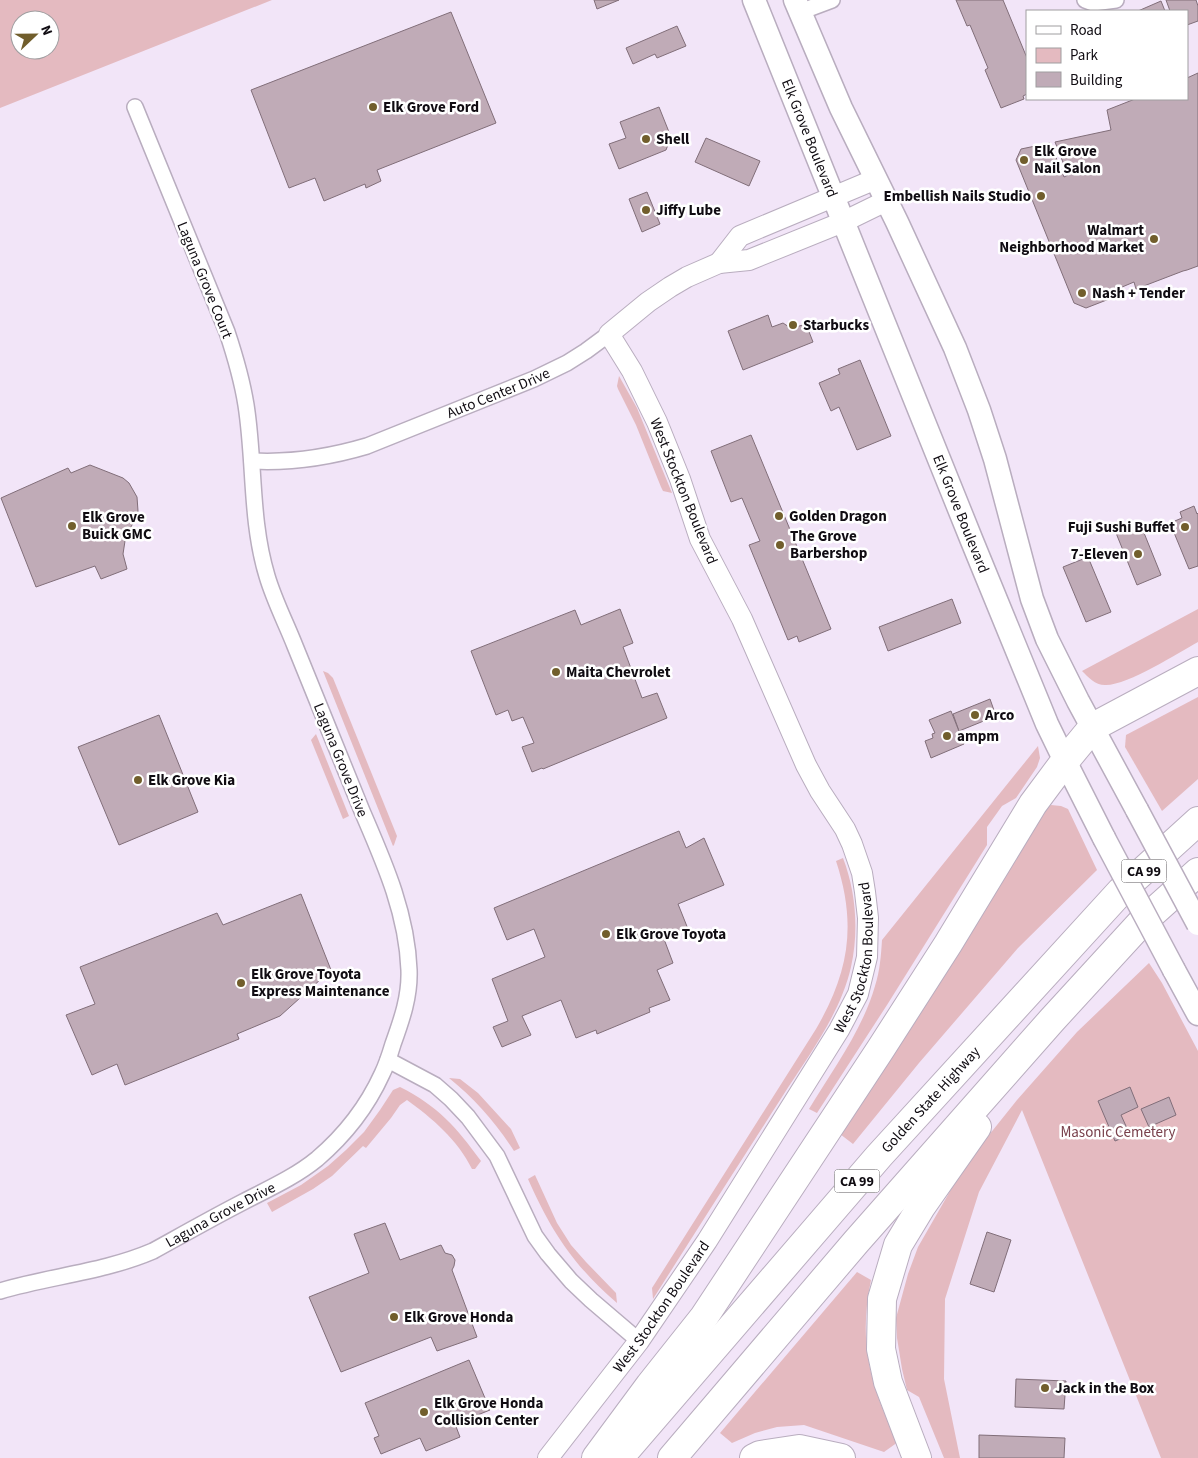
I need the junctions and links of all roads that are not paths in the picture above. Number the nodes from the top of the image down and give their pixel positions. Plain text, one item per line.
1 (754, 0) edge
2 (832, 0) edge
3 (1085, 0) edge
4 (1116, 0) edge
5 (798, 6) edge
6 (135, 107) dead end
7 (876, 179) junction
8 (833, 196) junction
9 (886, 202) junction
10 (843, 222) junction
11 (719, 263) junction
12 (609, 334) junction
13 (252, 461) junction
14 (1198, 671) edge
15 (1093, 727) junction
16 (1064, 761) junction
17 (1198, 821) edge
18 (1198, 872) edge
19 (1198, 924) edge
20 (1198, 1014) edge
21 (1052, 1020) junction
22 (388, 1060) junction
23 (0, 1291) edge
24 (639, 1341) junction
25 (548, 1458) edge
26 (596, 1458) edge
27 (619, 1458) edge
28 (672, 1458) edge
29 (754, 1458) edge
30 (841, 1458) edge
31 (917, 1458) edge

1 - 8 main road, Elk Grove Boulevard
2 - 5 street
3 - 4 street
5 - 7 main road
6 - 13 street, Laguna Grove Court
7 - 8 street, Auto Center Drive
7 - 9 main road
8 - 10 main road, Elk Grove Boulevard
8 - 11 street, Auto Center Drive
9 - 10 street, Auto Center Drive
9 - 15 main road
10 - 11 street, Auto Center Drive
10 - 16 main road, Elk Grove Boulevard
11 - 12 street, Auto Center Drive
12 - 13 street, Auto Center Drive
12 - 24 street, West Stockton Boulevard
13 - 22 street, Laguna Grove Drive
14 - 15 highway
15 - 16 highway
15 - 19 main road, bridge
16 - 20 main road, Elk Grove Boulevard, bridge
16 - 26 highway
17 - 27 highway, Golden State Highway / CA 99
18 - 21 highway, CA 99
21 - 28 highway, CA 99
21 - 31 highway
22 - 23 street, Laguna Grove Drive
22 - 24 street
24 - 25 street, West Stockton Boulevard
29 - 30 highway

